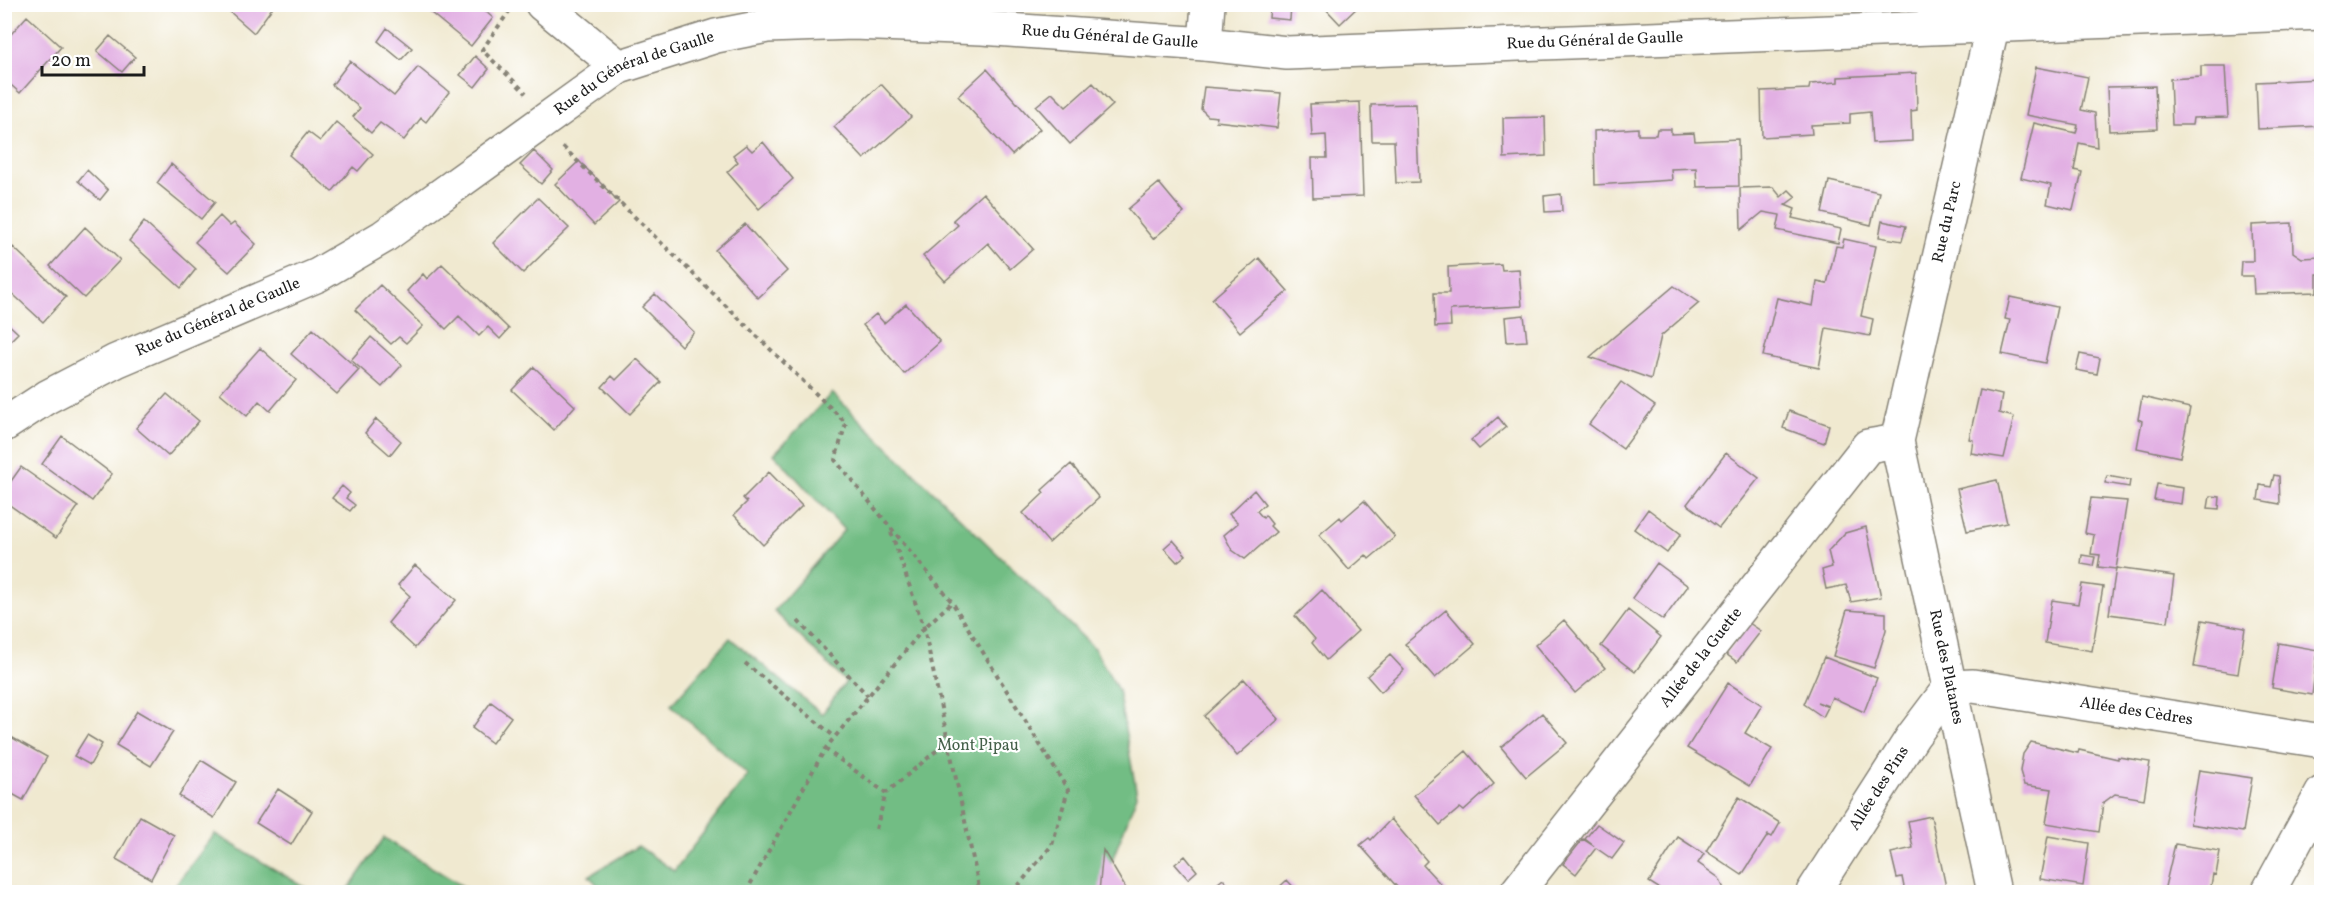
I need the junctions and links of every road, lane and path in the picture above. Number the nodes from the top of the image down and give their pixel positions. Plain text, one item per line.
1 (514, 4) edge
2 (542, 4) edge
3 (1208, 4) edge
4 (2322, 13) edge
5 (1995, 15) edge
6 (1205, 44) junction
7 (619, 67) junction
8 (544, 120) junction
9 (4, 425) edge
10 (1897, 441) junction
11 (890, 528) junction
12 (952, 602) junction
13 (798, 621) dead end
14 (924, 628) junction
15 (745, 663) dead end
16 (1950, 687) junction
17 (868, 696) junction
18 (835, 737) junction
19 (948, 741) junction
20 (2322, 741) edge
21 (825, 749) junction
22 (886, 793) junction
23 (2322, 794) edge
24 (876, 829) dead end
25 (746, 892) edge
26 (980, 892) edge
27 (1013, 892) edge
28 (1517, 892) edge
29 (1813, 892) edge
30 (1994, 892) edge
31 (2268, 892) edge

1 - 8 path
2 - 7 street
3 - 6 street
4 - 5 street, Rue du Général de Gaulle
5 - 6 street, Rue du Général de Gaulle
5 - 10 street, Rue du Parc
6 - 7 street, Rue du Général de Gaulle
7 - 8 street, Rue du Général de Gaulle
8 - 9 street, Rue du Général de Gaulle
8 - 11 path
10 - 16 street, Rue des Platanes
10 - 28 street, Allée de la Guette
11 - 12 path
11 - 14 path
12 - 14 path
12 - 27 path
13 - 17 path
14 - 17 path
14 - 19 path
15 - 18 path
16 - 20 street, Allée des Cèdres
16 - 29 street, Allée des Pins
16 - 30 street, Rue des Platanes
17 - 18 path
18 - 21 path
19 - 22 path
19 - 26 path
21 - 22 path
21 - 25 path
22 - 24 path
23 - 31 street

